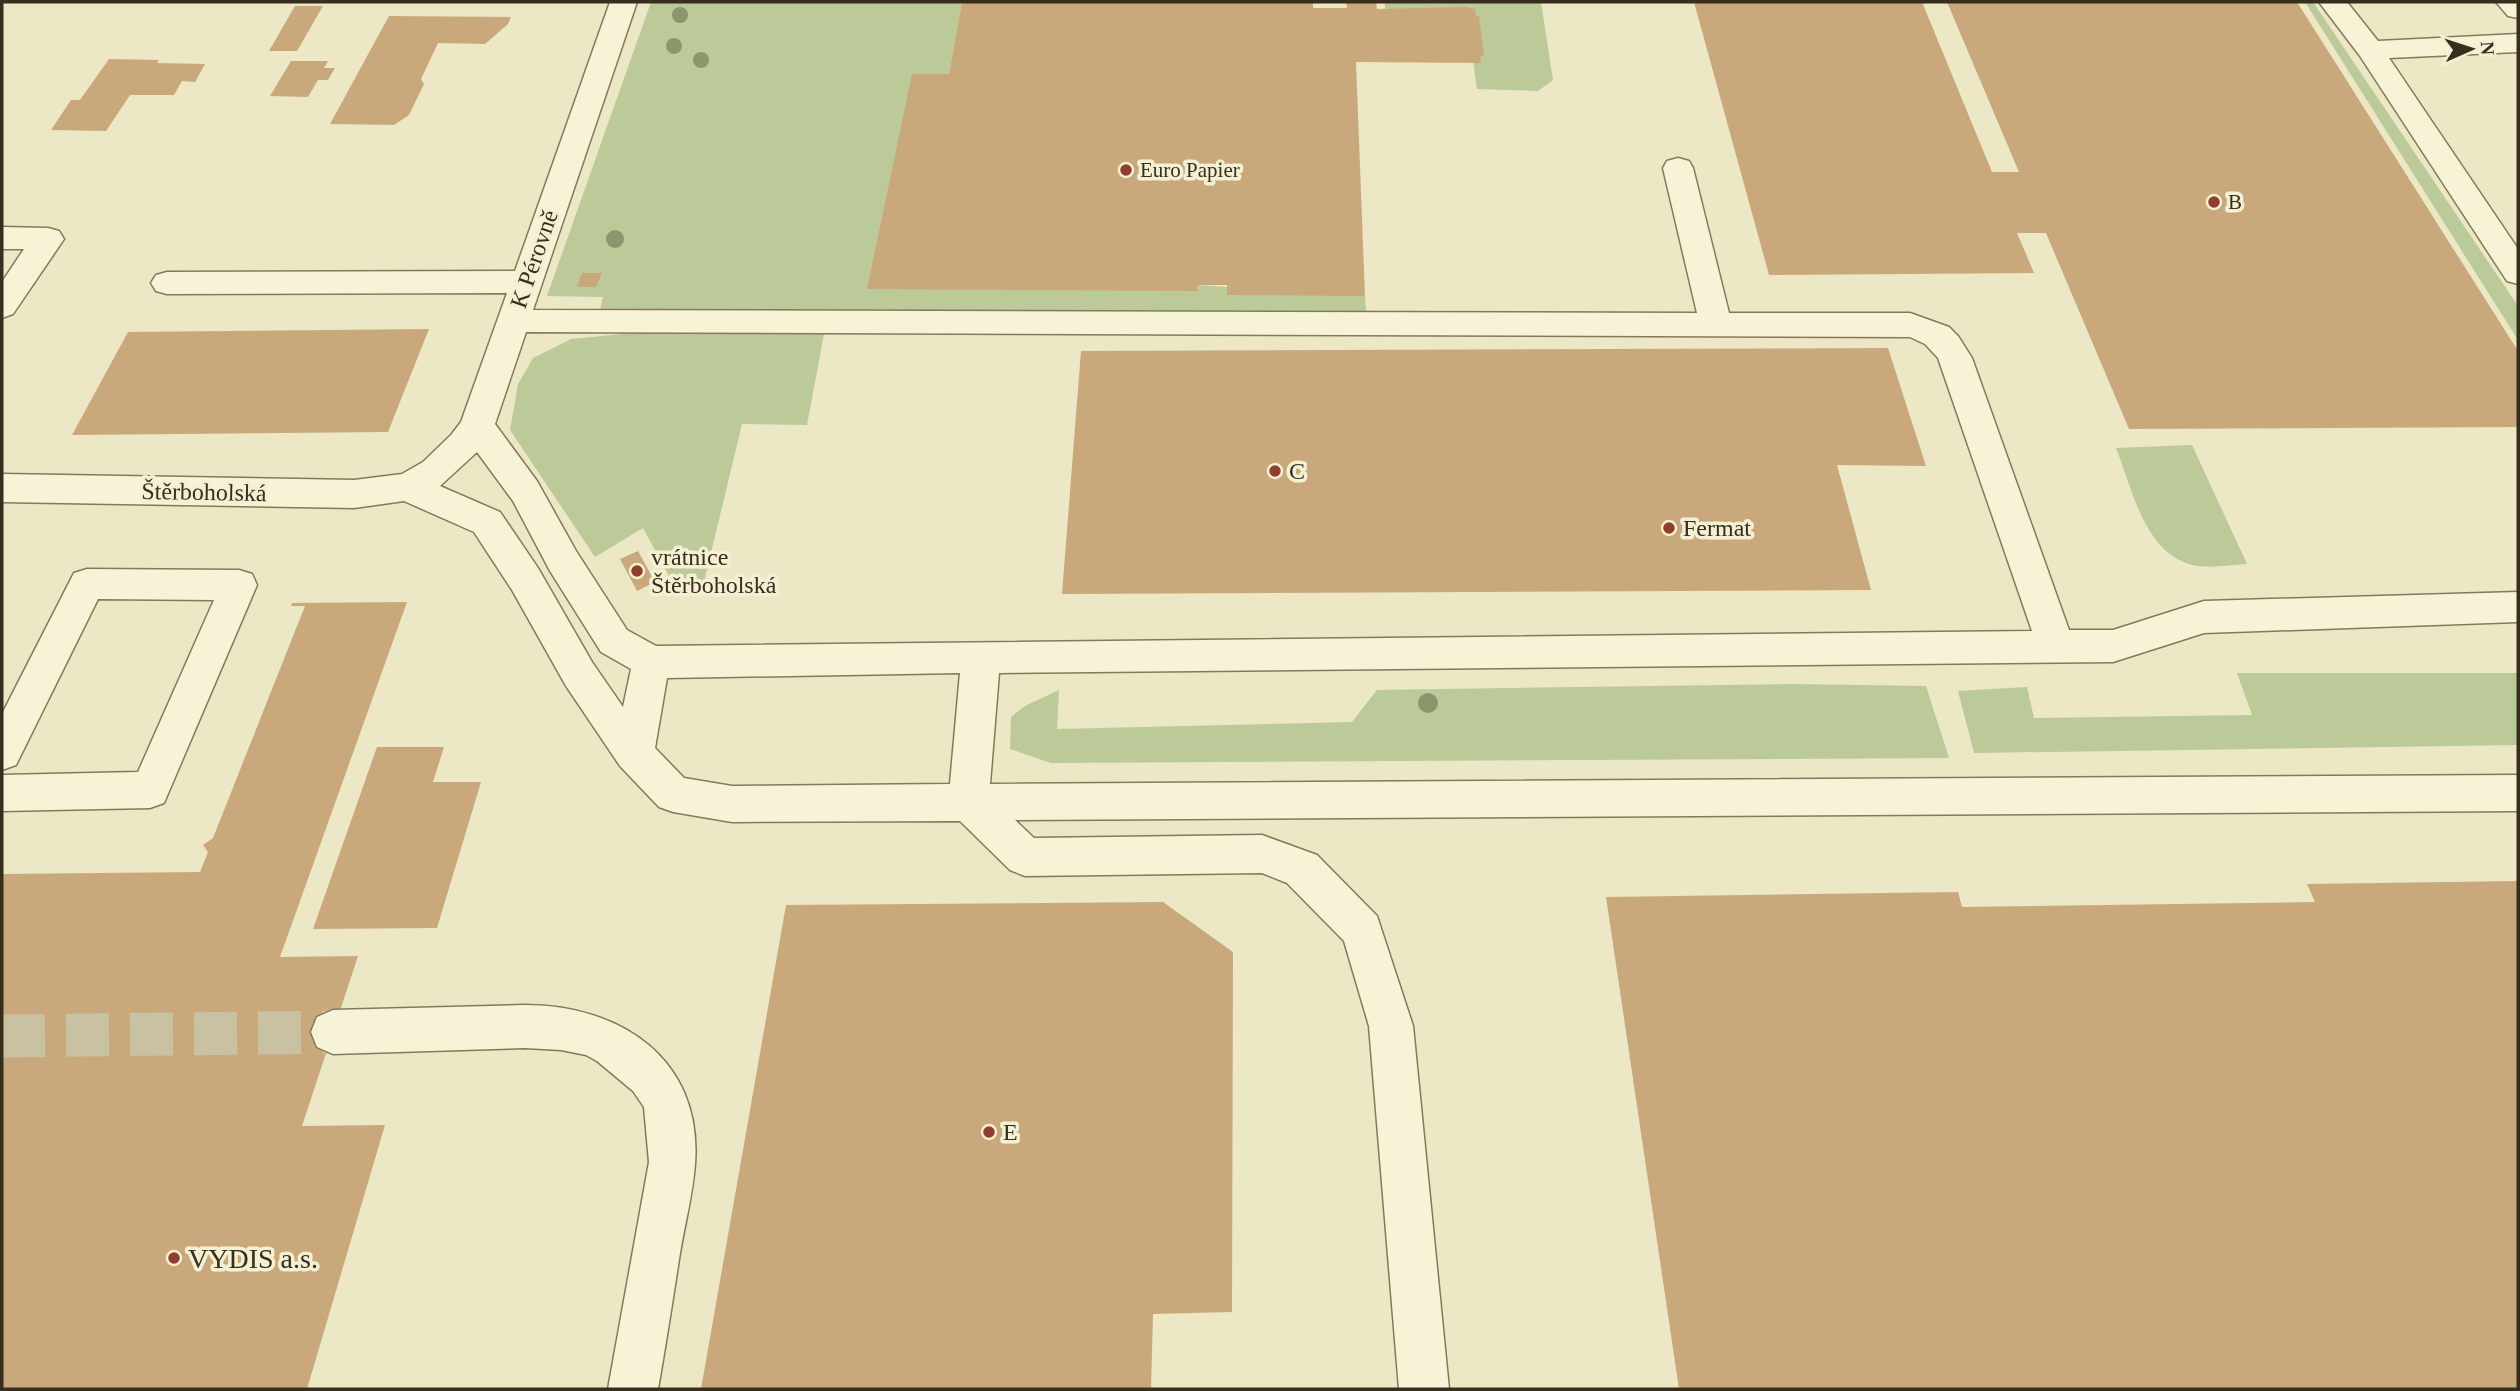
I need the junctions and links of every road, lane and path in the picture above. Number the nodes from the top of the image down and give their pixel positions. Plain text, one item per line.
1 (623, 2) edge
2 (2333, 2) edge
3 (2509, 2) edge
4 (2518, 10) edge
5 (2518, 43) edge
6 (2370, 50) junction
7 (1678, 168) dead end
8 (2, 238) edge
9 (2518, 273) edge
10 (527, 282) junction
11 (167, 284) dead end
12 (2, 306) edge
13 (530, 322) dead end
14 (1716, 324) junction
15 (477, 426) junction
16 (406, 487) junction
17 (2, 488) edge
18 (2518, 607) edge
19 (2056, 646) junction
20 (981, 657) junction
21 (651, 662) junction
22 (2, 753) edge
23 (634, 754) junction
24 (2, 793) edge
25 (2518, 793) edge
26 (968, 802) junction
27 (333, 1032) tunnel mouth
28 (634, 1389) edge
29 (1424, 1389) edge

1 - 10 street, K Pérovně
2 - 6 street
3 - 4 street
5 - 6 street
6 - 9 street
7 - 14 street
8 - 12 street
10 - 11 street
10 - 15 street, K Pérovně
13 - 14 street
14 - 19 street
15 - 16 street, K Pérovně
15 - 21 street
16 - 17 street, Štěrboholská
16 - 23 street
18 - 19 street
19 - 20 street
20 - 21 street
20 - 26 street
21 - 23 street
22 - 24 street
23 - 26 street
25 - 26 street
26 - 29 street
27 - 28 street

